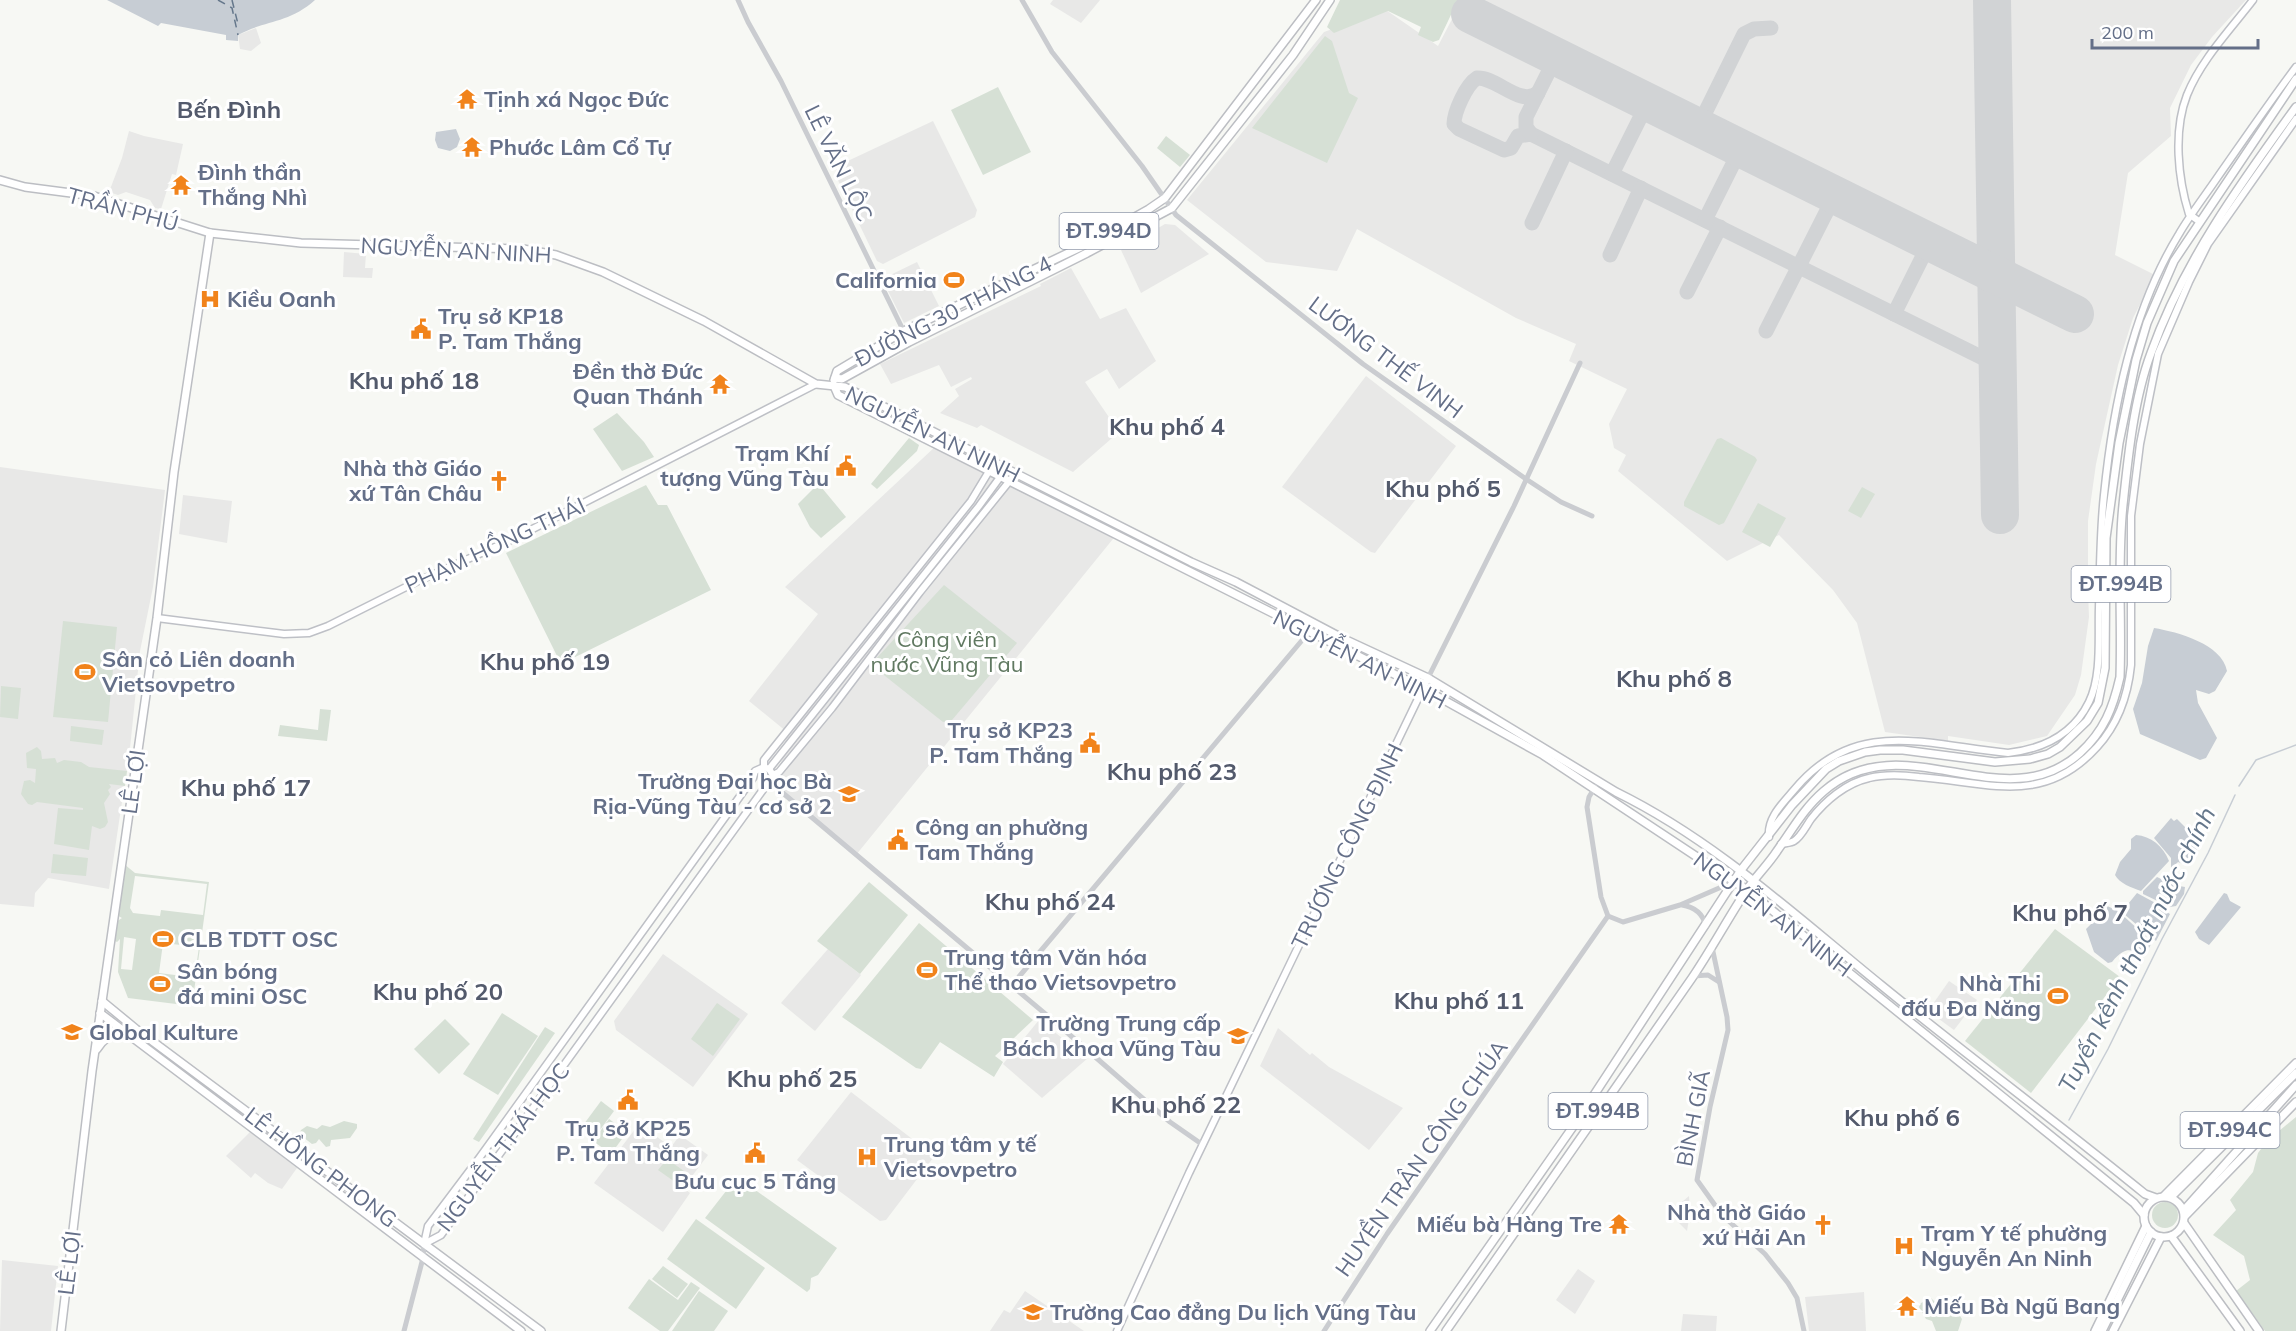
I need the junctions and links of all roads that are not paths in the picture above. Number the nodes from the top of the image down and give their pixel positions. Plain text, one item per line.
1 (738, 0) edge
2 (1022, 0) edge
3 (1316, 0) edge
4 (1330, 0) edge
5 (2253, 0) edge
6 (1303, 19) junction
7 (1314, 26) junction
8 (2296, 67) edge
9 (2296, 79) edge
10 (2296, 107) edge
11 (2296, 119) edge
12 (0, 180) edge
13 (1165, 198) junction
14 (1172, 208) junction
15 (2191, 216) junction
16 (2200, 222) junction
17 (210, 233) junction
18 (959, 305) junction
19 (964, 315) junction
20 (904, 331) junction
21 (909, 342) junction
22 (1580, 363) dead end
23 (835, 378) junction
24 (816, 384) junction
25 (832, 387) junction
26 (994, 463) junction
27 (1006, 469) junction
28 (990, 470) junction
29 (1016, 473) junction
30 (1001, 476) junction
31 (1526, 479) junction
32 (1011, 481) junction
33 (971, 501) junction
34 (979, 506) junction
35 (986, 512) junction
36 (1592, 516) dead end
37 (2102, 587) junction
38 (2121, 587) junction
39 (2130, 587) junction
40 (157, 618) junction
41 (1309, 632) junction
42 (857, 645) junction
43 (865, 651) junction
44 (872, 656) junction
45 (1428, 678) junction
46 (1424, 689) junction
47 (769, 770) junction
48 (753, 778) junction
49 (1600, 781) junction
50 (768, 785) junction
51 (1594, 788) junction
52 (1769, 837) junction
53 (1781, 844) junction
54 (1741, 870) junction
55 (1754, 880) junction
56 (1735, 881) junction
57 (1747, 890) junction
58 (1680, 905) junction
59 (1608, 916) junction
60 (1706, 926) junction
61 (1712, 947) junction
62 (1693, 976) junction
63 (1720, 983) junction
64 (1012, 985) junction
65 (102, 1001) junction
66 (100, 1013) junction
67 (127, 1021) junction
68 (119, 1029) junction
69 (130, 1037) junction
70 (94, 1055) junction
71 (2296, 1063) edge
72 (2296, 1073) edge
73 (1996, 1078) junction
74 (2296, 1085) edge
75 (1990, 1086) junction
76 (221, 1092) junction
77 (215, 1101) junction
78 (2296, 1102) edge
79 (1593, 1119) junction
80 (1577, 1121) junction
81 (500, 1129) junction
82 (513, 1138) junction
83 (1203, 1145) junction
84 (314, 1161) junction
85 (308, 1171) junction
86 (2164, 1197) junction
87 (2144, 1215) junction
88 (2184, 1216) junction
89 (2148, 1229) junction
90 (410, 1234) junction
91 (2166, 1237) junction
92 (403, 1243) junction
93 (424, 1244) junction
94 (423, 1258) junction
95 (61, 1331) edge
96 (404, 1331) edge
97 (521, 1331) edge
98 (541, 1331) edge
99 (1117, 1331) edge
100 (1324, 1331) edge
101 (1430, 1331) edge
102 (1446, 1331) edge
103 (1804, 1331) edge
104 (2095, 1331) edge
105 (2102, 1331) edge
106 (2113, 1331) edge
107 (2119, 1331) edge
108 (2240, 1331) edge
109 (2259, 1331) edge

1 - 20 street, LÊ VĂN LỘC
2 - 13 street, LƯƠNG THẾ VINH
3 - 6 main road, ĐƯỜNG 30 THÁNG 4 / ĐT.994D
4 - 7 main road, ĐƯỜNG 30 THÁNG 4 / ĐT.994D
5 - 15 main road
6 - 7 main road
6 - 13 main road, ĐƯỜNG 30 THÁNG 4 / ĐT.994D
7 - 14 main road, ĐƯỜNG 30 THÁNG 4 / ĐT.994D
8 - 15 main road, ĐT.994B
9 - 16 main road, ĐT.994B
10 - 38 main road, ĐT.994B
11 - 39 main road, ĐT.994B
12 - 17 main road, TRẦN PHÚ
13 - 14 street, LƯƠNG THẾ VINH
13 - 18 main road, ĐƯỜNG 30 THÁNG 4 / ĐT.994D
14 - 19 main road, ĐƯỜNG 30 THÁNG 4 / ĐT.994D
14 - 31 street, LƯƠNG THẾ VINH
15 - 16 main road
15 - 37 main road, ĐT.994B
16 - 37 main road, ĐT.994B
17 - 24 main road, NGUYỄN AN NINH
17 - 40 main road, LÊ LỢI
18 - 19 main road
18 - 20 main road, ĐƯỜNG 30 THÁNG 4 / ĐT.994D
19 - 21 main road, ĐƯỜNG 30 THÁNG 4 / ĐT.994D
20 - 21 street, LÊ VĂN LỘC
20 - 23 main road, ĐƯỜNG 30 THÁNG 4 / ĐT.994D
21 - 23 main road, ĐƯỜNG 30 THÁNG 4 / ĐT.994D
22 - 31 street, TRƯƠNG CÔNG ĐỊNH
23 - 25 main road, NGUYỄN AN NINH
24 - 25 main road
24 - 40 main road, PHẠM HỒNG THÁI
25 - 26 main road, NGUYỄN AN NINH
25 - 28 main road, NGUYỄN AN NINH
26 - 27 main road, NGUYỄN AN NINH
26 - 28 main road
27 - 29 main road, NGUYỄN AN NINH
27 - 30 main road
28 - 30 main road, NGUYỄN AN NINH
28 - 33 main road
29 - 32 main road
29 - 45 main road, NGUYỄN AN NINH
30 - 32 main road, NGUYỄN AN NINH
30 - 34 main road
31 - 36 street, LƯƠNG THẾ VINH
31 - 45 street, TRƯƠNG CÔNG ĐỊNH
32 - 35 main road
32 - 41 main road, NGUYỄN AN NINH
33 - 34 main road
33 - 42 main road
34 - 35 main road
34 - 43 main road
35 - 44 main road
37 - 38 main road
37 - 52 main road, ĐT.994B
38 - 39 street
38 - 53 main road, ĐT.994B
39 - 53 main road, ĐT.994B
40 - 65 main road, LÊ LỢI
41 - 46 main road, NGUYỄN AN NINH
41 - 64 street
42 - 43 main road
42 - 47 main road
43 - 44 main road
43 - 47 main road
44 - 47 main road
45 - 46 main road, TRƯƠNG CÔNG ĐỊNH
45 - 49 main road, NGUYỄN AN NINH
46 - 51 main road, NGUYỄN AN NINH
46 - 83 main road, TRƯƠNG CÔNG ĐỊNH
47 - 48 main road, NGUYỄN THÁI HỌC
47 - 50 main road
48 - 50 main road
48 - 81 main road, NGUYỄN THÁI HỌC
49 - 51 street
49 - 54 main road, NGUYỄN AN NINH
50 - 64 street
50 - 82 main road, NGUYỄN THÁI HỌC
51 - 56 main road, NGUYỄN AN NINH
51 - 59 street
52 - 53 main road
52 - 54 main road, ĐT.994B
53 - 55 main road, ĐT.994B
54 - 55 main road, NGUYỄN AN NINH
54 - 56 main road, ĐT.994B
55 - 57 main road, ĐT.994B
55 - 73 main road, NGUYỄN AN NINH
56 - 57 main road, NGUYỄN AN NINH
56 - 58 street
56 - 60 main road, ĐT.994B
57 - 61 main road, ĐT.994B
57 - 75 main road, NGUYỄN AN NINH
58 - 59 street
58 - 60 street
59 - 100 street, HUYỀN TRÂN CÔNG CHÚA
60 - 80 main road, ĐT.994B
61 - 62 main road, ĐT.994B
61 - 63 street, BÌNH GIÃ
62 - 63 street
62 - 79 main road, ĐT.994B
63 - 103 street, BÌNH GIÃ
64 - 83 street
65 - 66 main road, LÊ LỢI
65 - 67 main road, LÊ HỒNG PHONG
66 - 68 main road, LÊ HỒNG PHONG
66 - 70 main road, LÊ LỢI
67 - 68 main road
67 - 76 main road, LÊ HỒNG PHONG
68 - 69 main road, LÊ HỒNG PHONG
69 - 70 main road
69 - 77 main road, LÊ HỒNG PHONG
70 - 95 main road, LÊ LỢI
71 - 86 main road, ĐT.994C
72 - 86 main road, ĐT.994C
73 - 75 main road
73 - 86 main road, NGUYỄN AN NINH
74 - 88 main road, ĐT.994C
75 - 87 main road, NGUYỄN AN NINH
76 - 77 main road
76 - 84 main road, LÊ HỒNG PHONG
77 - 85 main road, LÊ HỒNG PHONG
78 - 88 main road, ĐT.994C
79 - 80 main road
79 - 102 main road, ĐT.994B
80 - 101 main road, ĐT.994B
81 - 82 main road
81 - 93 main road, NGUYỄN THÁI HỌC
82 - 93 main road, NGUYỄN THÁI HỌC
83 - 99 main road, TRƯƠNG CÔNG ĐỊNH
84 - 85 main road
84 - 90 main road, LÊ HỒNG PHONG
85 - 92 main road, LÊ HỒNG PHONG
86 - 87 main road, ĐT.994C
86 - 88 main road
87 - 89 main road
88 - 91 main road, ĐT.994C
88 - 109 main road
89 - 91 main road
89 - 104 main road
89 - 105 main road
90 - 92 main road
90 - 93 main road, LÊ HỒNG PHONG
91 - 106 main road, ĐT.994C
91 - 107 main road, ĐT.994C
91 - 108 main road
92 - 94 main road, LÊ HỒNG PHONG
93 - 94 street
93 - 98 main road, LÊ HỒNG PHONG
94 - 96 street
94 - 97 main road, LÊ HỒNG PHONG

